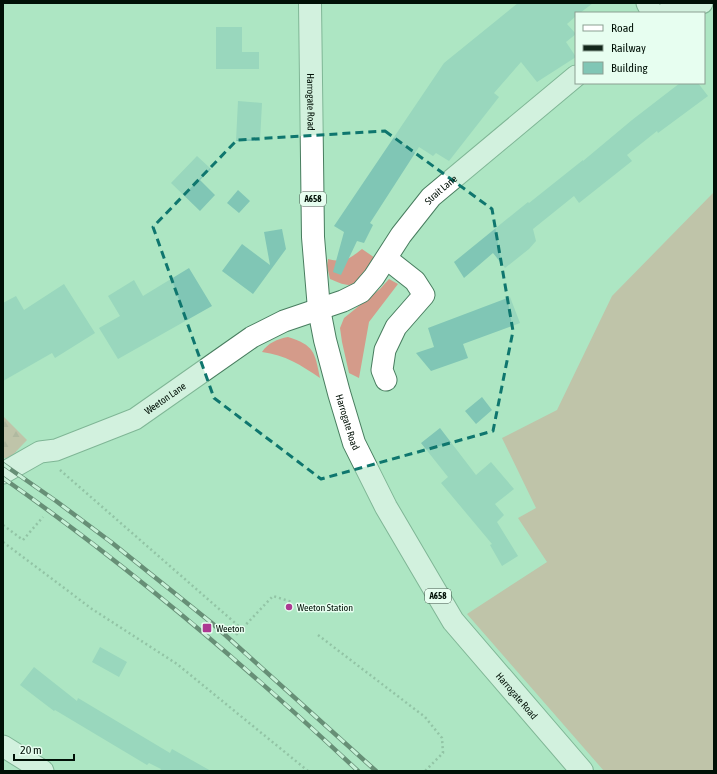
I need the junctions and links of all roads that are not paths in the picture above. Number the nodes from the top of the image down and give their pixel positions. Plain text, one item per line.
1 (310, 3) edge
2 (646, 3) edge
3 (702, 3) edge
4 (651, 12) edge
5 (670, 12) edge
6 (575, 77) edge
7 (387, 259) junction
8 (319, 309) junction
9 (386, 380) dead end
10 (3, 473) edge
11 (3, 746) edge
12 (43, 771) edge
13 (582, 771) edge

1 - 8 highway, Harrogate Road / A658
2 - 4 street
3 - 5 street
6 - 7 street, Strait Lane
7 - 8 street, Strait Lane
7 - 9 street
8 - 10 street, Weeton Lane
8 - 13 highway, Harrogate Road / A658
11 - 12 street

